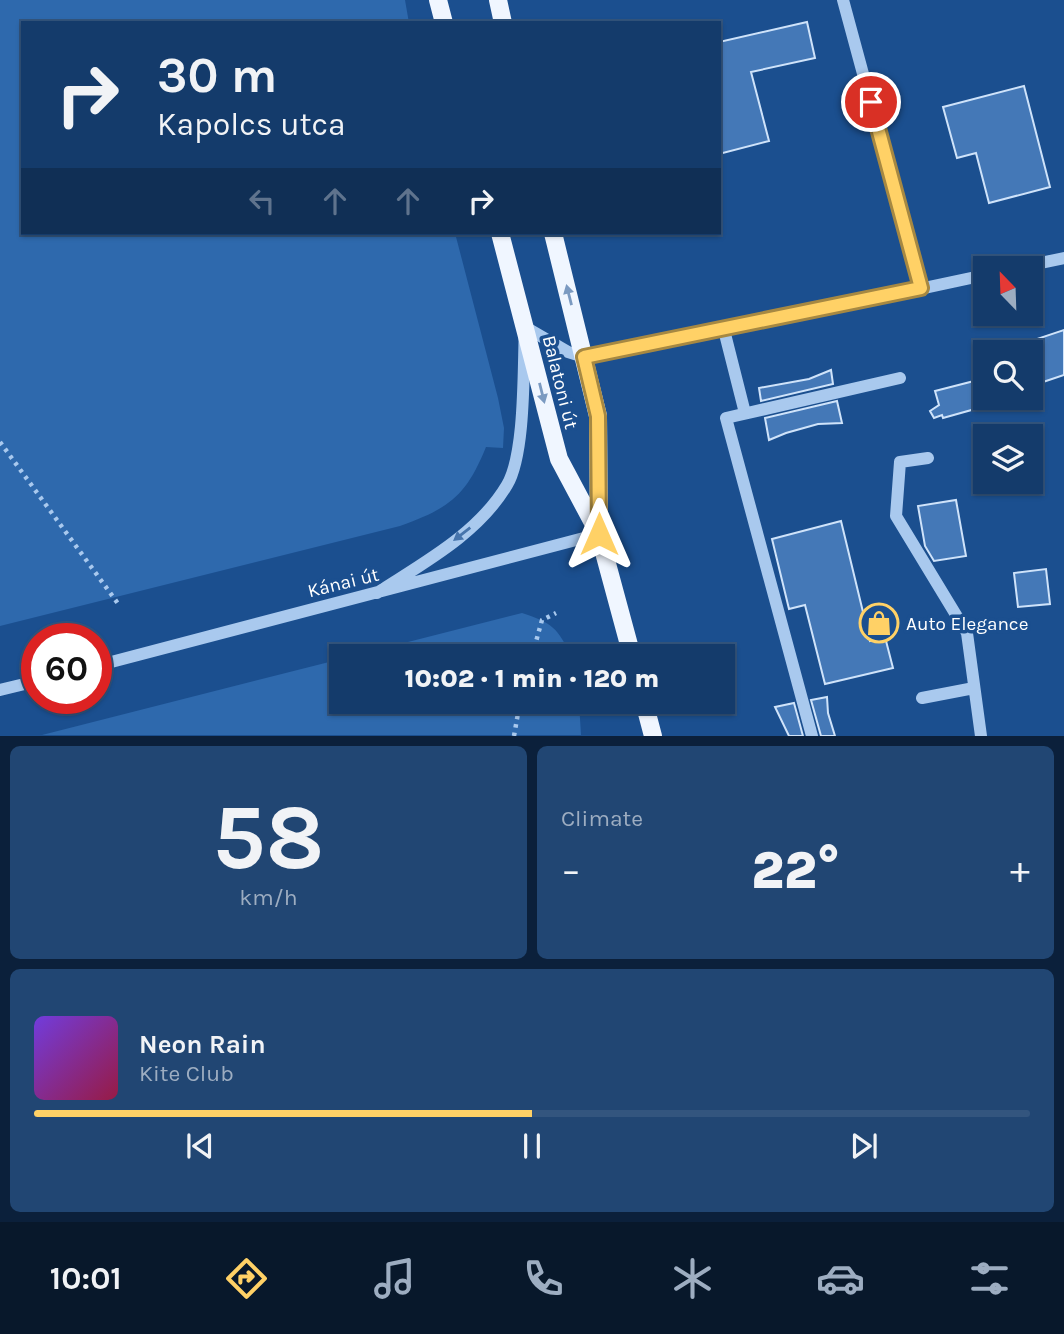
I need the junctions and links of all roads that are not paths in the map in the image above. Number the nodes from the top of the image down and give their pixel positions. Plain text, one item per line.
1 (438, 0) edge
2 (498, 0) edge
3 (843, 0) edge
4 (443, 21) edge
5 (503, 21) edge
6 (501, 235) edge
7 (554, 235) edge
8 (1064, 258) edge
9 (1043, 262) edge
10 (973, 277) edge
11 (921, 288) junction
12 (525, 327) junction
13 (724, 330) junction
14 (584, 357) junction
15 (900, 377) dead end
16 (746, 413) junction
17 (928, 458) dead end
18 (599, 534) junction
19 (377, 593) junction
20 (629, 644) edge
21 (112, 662) edge
22 (21, 685) edge
23 (974, 688) junction
24 (0, 690) edge
25 (922, 698) dead end
26 (647, 714) edge
27 (653, 736) edge
28 (812, 736) edge
29 (981, 736) edge

1 - 4 main road
2 - 5 main road
3 - 11 street
6 - 12 main road, Balatoni út
14 -> 7 main road, Balatoni út
8 - 9 street
10 - 11 street
11 - 13 street
12 - 14 street
12 -> 18 main road, Balatoni út
12 -> 19 street
13 - 14 street
13 - 16 street
14 - 18 main road, Balatoni út
15 - 16 street
16 - 28 street
17 - 23 street
18 - 19 street, Kánai út
18 - 20 main road, Balatoni út
19 - 21 street, Kánai út
22 - 24 street
23 - 25 street
23 - 29 street
26 - 27 main road

